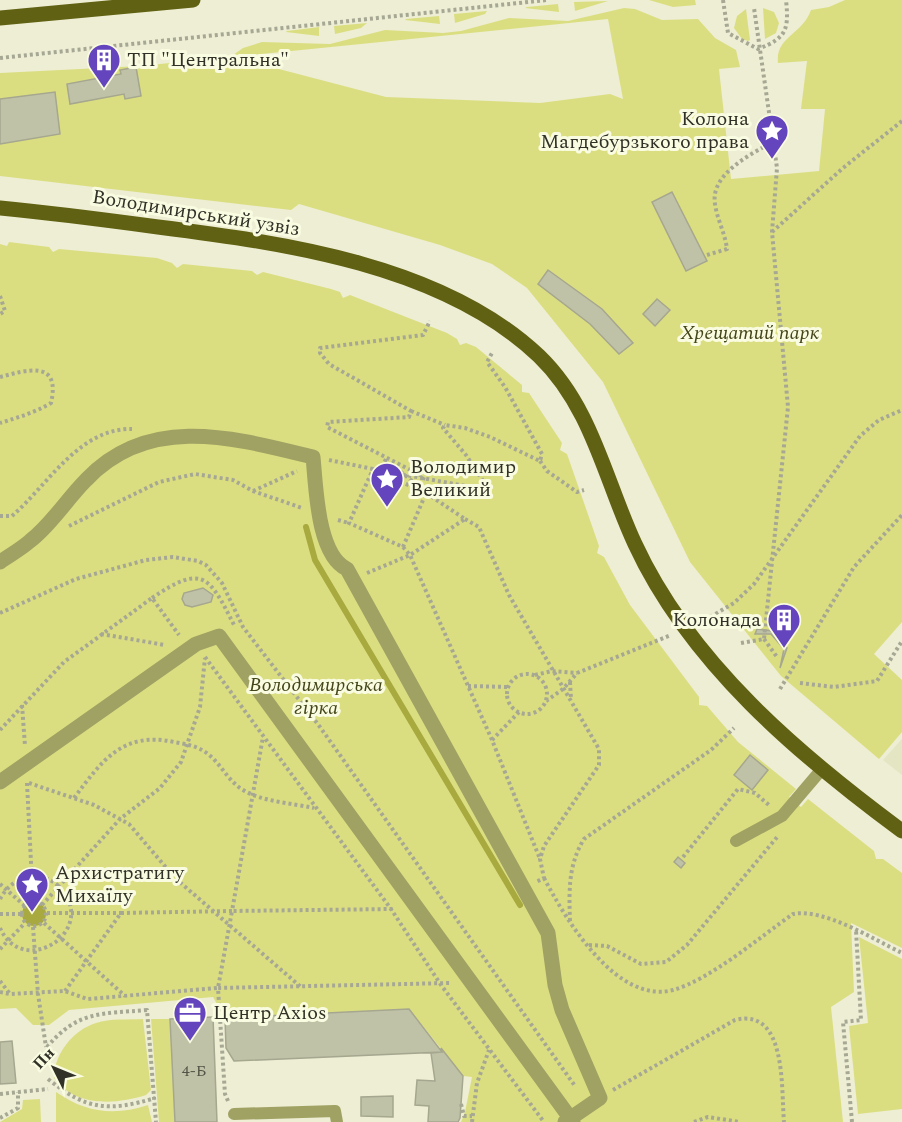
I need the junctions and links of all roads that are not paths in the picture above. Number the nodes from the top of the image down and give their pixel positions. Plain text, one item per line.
1 (193, 0) edge
2 (0, 18) edge
3 (0, 208) edge
4 (0, 562) edge
5 (822, 769) junction
6 (0, 782) edge
7 (902, 831) edge
8 (736, 841) dead end
9 (234, 1114) road end
10 (570, 1121) edge
11 (337, 1122) edge

1 - 2 main road
3 - 5 main road, Володимирський узвіз
4 - 10 street
5 - 7 main road, Володимирський узвіз
5 - 8 lane
6 - 10 street
9 - 11 lane

